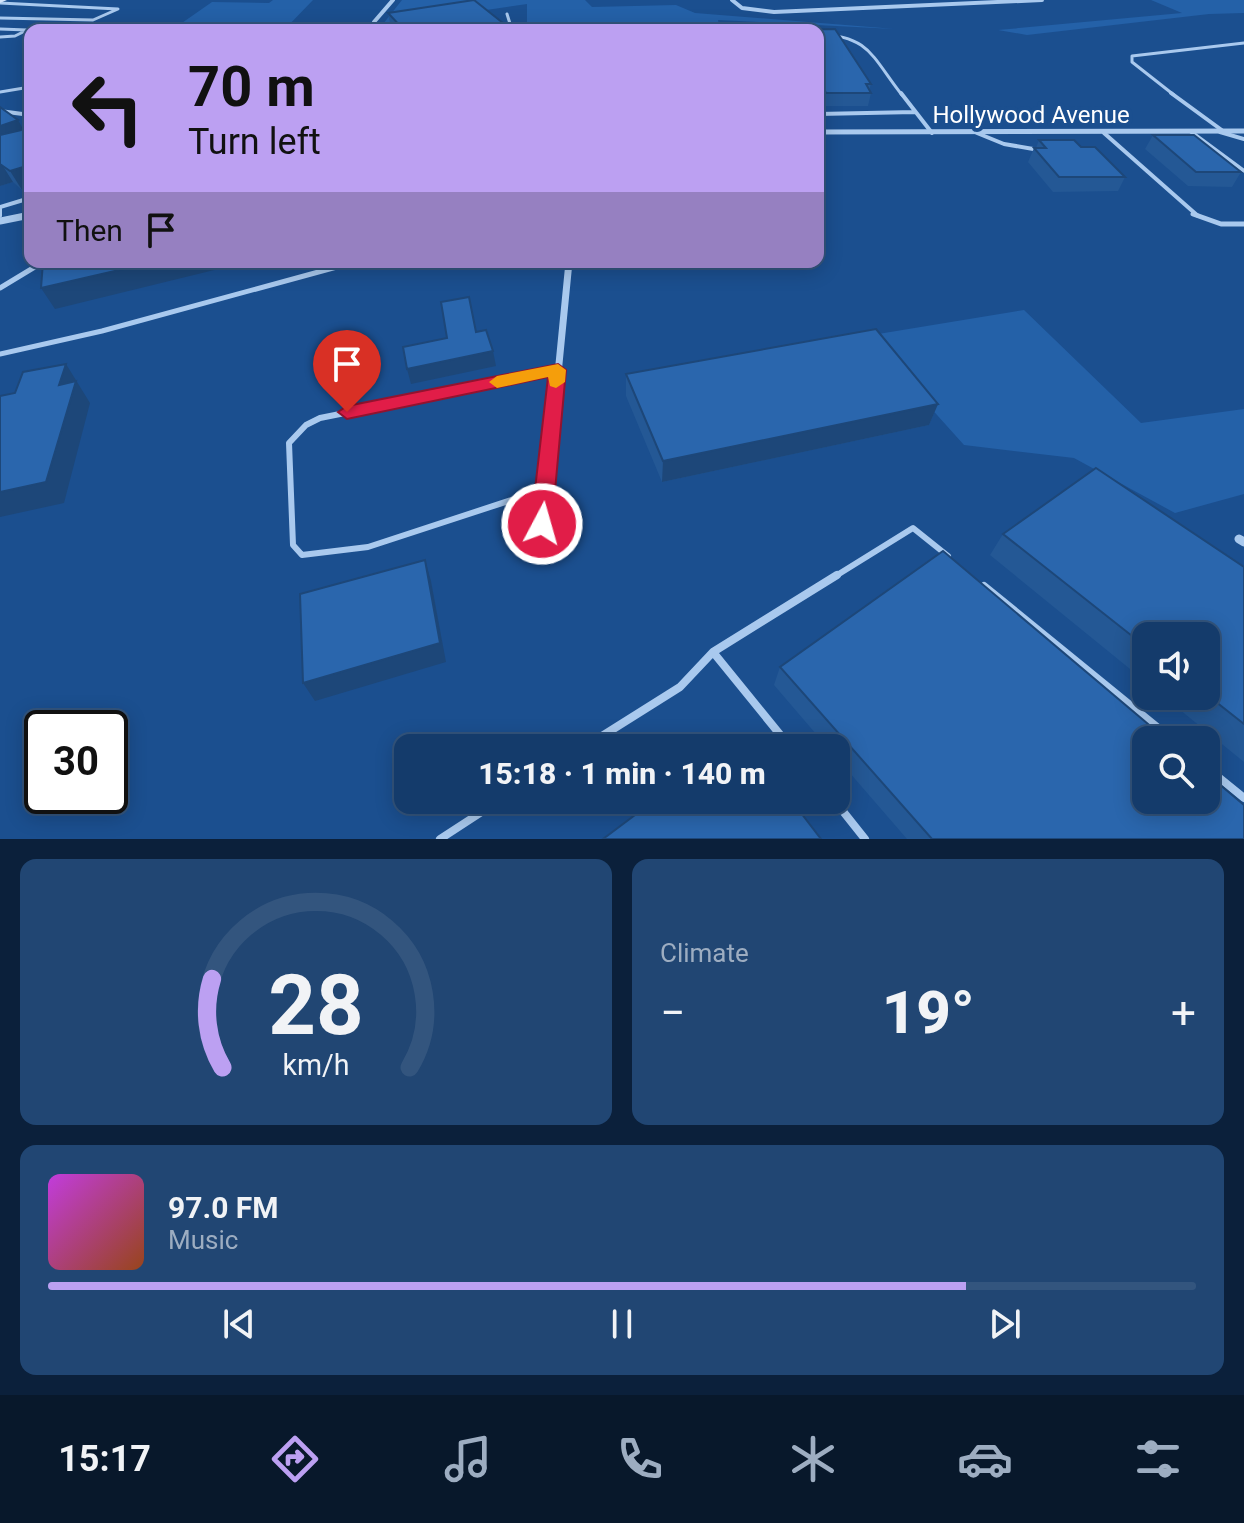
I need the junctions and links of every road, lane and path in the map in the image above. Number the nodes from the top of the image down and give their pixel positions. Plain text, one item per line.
1 (393, 0) edge
2 (732, 0) edge
3 (1042, 0) edge
4 (1, 1) edge
5 (58, 8) junction
6 (507, 14) dead end
7 (0, 18) edge
8 (30, 20) junction
9 (374, 22) dead end
10 (510, 24) edge
11 (0, 29) edge
12 (24, 30) edge
13 (24, 32) edge
14 (824, 34) edge
15 (0, 37) edge
16 (1244, 43) edge
17 (24, 88) edge
18 (0, 92) edge
19 (0, 111) edge
20 (915, 112) junction
21 (24, 114) edge
22 (824, 114) edge
23 (1190, 131) junction
24 (1220, 131) junction
25 (1244, 131) edge
26 (824, 132) edge
27 (932, 133) junction
28 (977, 133) junction
29 (1104, 133) junction
30 (1244, 139) edge
31 (1042, 150) edge
32 (1244, 171) edge
33 (24, 200) edge
34 (24, 216) edge
35 (0, 219) edge
36 (1244, 224) edge
37 (33, 268) edge
38 (333, 268) edge
39 (568, 268) edge
40 (0, 288) edge
41 (0, 354) edge
42 (558, 370) junction
43 (545, 489) junction
44 (542, 524) dead end
45 (950, 558) edge
46 (975, 578) edge
47 (713, 652) junction
48 (1156, 726) edge
49 (605, 734) edge
50 (780, 734) edge
51 (1220, 778) edge
52 (1244, 798) edge
53 (478, 814) edge
54 (845, 814) edge
55 (440, 839) edge
56 (865, 839) edge

1 - 9 street
2 - 3 street
4 - 5 lane
5 - 8 lane
5 - 8 lane
6 - 10 lane
7 - 8 lane
11 - 12 lane
13 - 15 lane
14 - 20 lane
16 - 24 lane
17 - 18 lane
19 - 21 lane
20 - 22 lane
20 - 27 lane
23 - 24 street, Hollywood Avenue
23 - 29 street, Hollywood Avenue
23 - 32 lane
24 - 25 street, Hollywood Avenue
24 - 30 lane
26 - 27 street, Hollywood Avenue
27 - 28 street, Hollywood Avenue
28 - 29 street, Hollywood Avenue
28 - 31 lane
29 - 36 lane
33 - 35 lane
34 - 35 street
37 - 40 lane
38 - 41 lane
39 - 42 street
42 - 43 street
42 - 43 lane
43 - 44 street
45 - 47 lane
46 - 48 lane
47 - 49 lane
47 - 50 lane
51 - 52 lane
53 - 55 lane
54 - 56 lane

